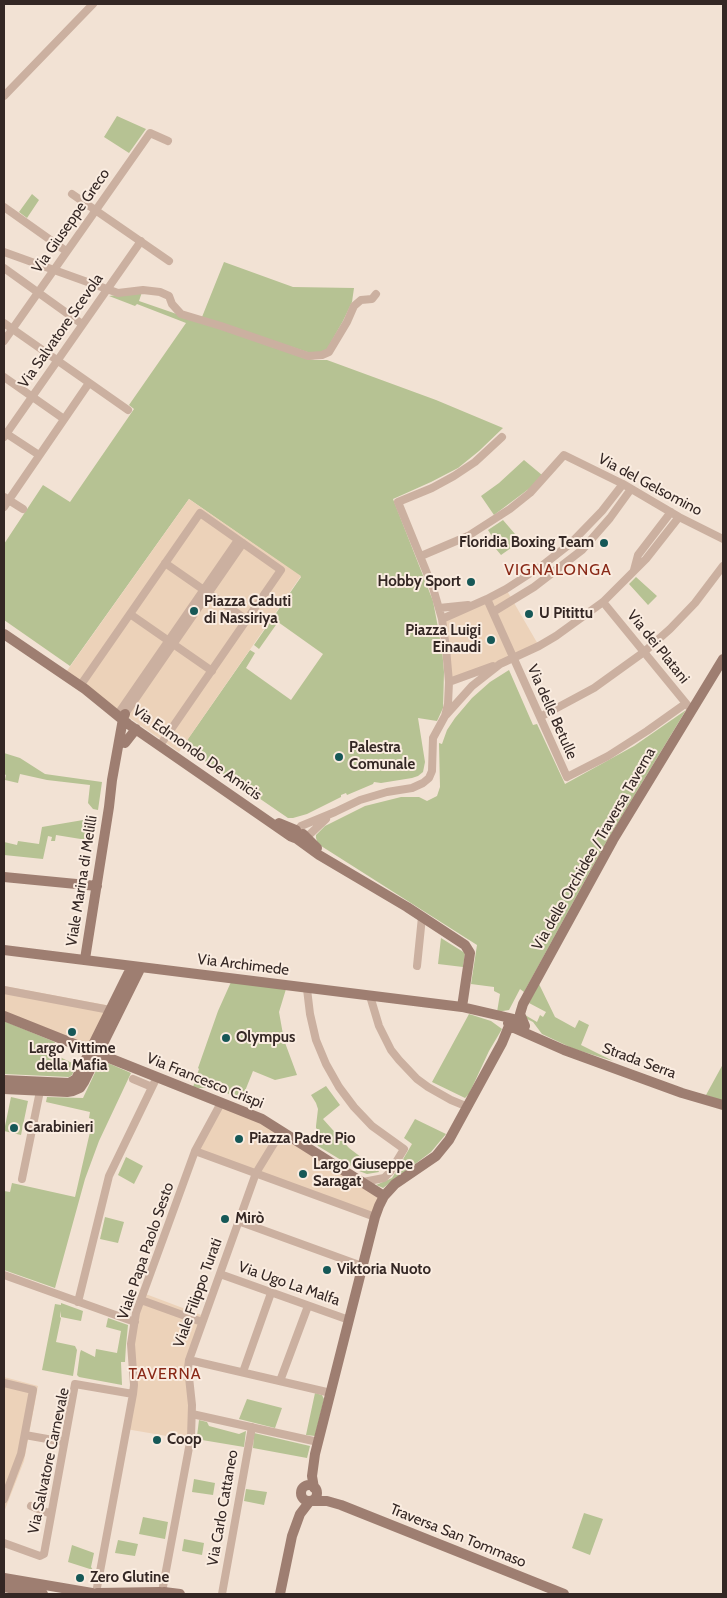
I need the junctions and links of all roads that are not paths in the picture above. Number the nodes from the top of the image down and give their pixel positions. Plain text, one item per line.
1 (93, 4) edge
2 (4, 96) edge
3 (168, 141) dead end
4 (72, 194) dead end
5 (4, 207) edge
6 (96, 210) junction
7 (141, 241) junction
8 (66, 251) junction
9 (4, 252) edge
10 (169, 261) dead end
11 (4, 268) edge
12 (53, 270) junction
13 (106, 289) junction
14 (38, 292) junction
15 (376, 294) dead end
16 (4, 323) edge
17 (82, 324) junction
18 (12, 329) junction
19 (4, 341) edge
20 (57, 360) junction
21 (4, 377) edge
22 (90, 383) junction
23 (32, 397) junction
24 (128, 410) dead end
25 (64, 420) junction
26 (5, 434) edge
27 (502, 437) dead end
28 (39, 455) junction
29 (623, 484) junction
30 (631, 489) junction
31 (5, 501) edge
32 (23, 510) dead end
33 (671, 512) junction
34 (679, 517) junction
35 (588, 526) junction
36 (596, 534) junction
37 (723, 538) edge
38 (241, 542) junction
39 (421, 556) junction
40 (165, 563) junction
41 (543, 565) junction
42 (723, 566) edge
43 (634, 572) junction
44 (550, 576) junction
45 (206, 591) junction
46 (487, 599) junction
47 (603, 602) junction
48 (475, 604) junction
49 (439, 608) junction
50 (493, 612) junction
51 (130, 614) junction
52 (442, 619) junction
53 (247, 620) junction
54 (4, 634) edge
55 (171, 642) junction
56 (644, 652) junction
57 (513, 658) junction
58 (723, 659) edge
59 (500, 664) junction
60 (723, 664) edge
61 (212, 671) junction
62 (449, 682) junction
63 (82, 687) junction
64 (689, 707) junction
65 (445, 716) junction
66 (540, 717) junction
67 (127, 719) junction
68 (163, 741) junction
69 (109, 807) junction
70 (335, 812) junction
71 (301, 834) junction
72 (4, 877) edge
73 (97, 886) junction
74 (422, 917) junction
75 (4, 950) edge
76 (85, 959) junction
77 (136, 966) junction
78 (416, 966) dead end
79 (307, 988) junction
80 (4, 990) edge
81 (370, 996) junction
82 (462, 1008) junction
83 (110, 1010) junction
84 (4, 1016) edge
85 (513, 1022) junction
86 (94, 1052) junction
87 (133, 1079) dead end
88 (4, 1080) edge
89 (154, 1083) junction
90 (75, 1084) junction
91 (4, 1089) edge
92 (40, 1091) junction
93 (221, 1104) junction
94 (723, 1106) edge
95 (468, 1107) junction
96 (281, 1132) junction
97 (195, 1151) junction
98 (256, 1173) junction
99 (22, 1179) dead end
100 (362, 1182) junction
101 (384, 1196) junction
102 (375, 1217) junction
103 (238, 1221) junction
104 (362, 1266) junction
105 (220, 1274) junction
106 (4, 1275) edge
107 (271, 1292) junction
108 (141, 1300) junction
109 (78, 1302) junction
110 (308, 1306) junction
111 (349, 1320) junction
112 (135, 1322) junction
113 (202, 1322) junction
114 (188, 1360) junction
115 (243, 1372) junction
116 (280, 1381) junction
117 (4, 1383) edge
118 (331, 1393) junction
119 (133, 1394) junction
120 (192, 1414) junction
121 (252, 1427) junction
122 (24, 1435) junction
123 (64, 1442) junction
124 (318, 1442) junction
125 (309, 1489) junction
126 (4, 1500) edge
127 (311, 1501) junction
128 (341, 1505) junction
129 (31, 1506) dead end
130 (51, 1514) junction
131 (292, 1536) junction
132 (4, 1543) edge
133 (4, 1578) edge
134 (4, 1587) edge
135 (94, 1593) edge
136 (162, 1593) edge
137 (43, 1594) edge
138 (180, 1594) edge
139 (222, 1594) edge
140 (280, 1594) edge
141 (564, 1594) edge

1 - 2 street
3 - 6 street, Via Giuseppe Greco
4 - 6 street
5 - 8 street
6 - 7 street
6 - 8 street, Via Giuseppe Greco
7 - 10 street
7 - 13 street, Via Salvatore Scevola
8 - 12 street, Via Giuseppe Greco
9 - 12 street
11 - 14 street
12 - 13 street
12 - 14 street, Via Giuseppe Greco
13 - 15 street
13 - 17 street, Via Salvatore Scevola
14 - 17 street
14 - 18 street, Via Giuseppe Greco
16 - 18 street
17 - 20 street, Via Salvatore Scevola
18 - 19 street, Via Giuseppe Greco
18 - 20 street
20 - 22 street
20 - 23 street, Via Salvatore Scevola
21 - 23 street
22 - 24 street
22 - 25 street
23 - 25 street
23 - 26 street, Via Salvatore Scevola
25 - 28 street
26 - 28 street
27 - 39 street
28 - 31 street
29 - 30 street, Via del Gelsomino
29 - 35 street
29 - 39 street, Via del Gelsomino
30 - 33 street, Via del Gelsomino
30 - 36 street
31 - 32 street
33 - 34 street, Via del Gelsomino
33 - 43 street
34 - 37 street, Via del Gelsomino
34 - 43 street
35 - 36 street
35 - 41 street
36 - 44 street
38 - 40 street
38 - 45 street
38 - 53 street
39 - 49 street
40 - 45 street
40 - 51 street
41 - 44 street
41 - 46 street
42 - 56 street
43 - 47 street
44 - 50 street
45 - 53 street
45 - 55 street
46 - 48 street
46 - 50 street, Via delle Betulle
47 - 56 street, Via dei Platani
47 - 57 street
48 - 49 street
48 - 52 street
49 - 52 street
50 - 57 street, Via delle Betulle
51 - 55 street
51 - 63 street
52 - 62 street
53 - 61 street
54 - 63 main road, Via Edmondo De Amicis
55 - 61 street
55 - 67 street
56 - 64 street, Via dei Platani
56 - 66 street
57 - 59 street
57 - 66 street, Via delle Betulle
58 - 64 main road
59 - 62 street
59 - 65 street
60 - 64 main road
61 - 68 street
62 - 65 street
63 - 67 main road, Via Edmondo De Amicis
64 - 66 street, Via delle Betulle
64 - 85 main road, Via delle Orchidee / Traversa Taverna
65 - 70 street
67 - 68 main road, Via Edmondo De Amicis
67 - 69 main road, Viale Marina di Melilli
67 - 69 main road, Viale Marina di Melilli
67 - 71 main road, Via Edmondo De Amicis
68 - 71 main road, Via Edmondo De Amicis
69 - 73 main road, Viale Marina di Melilli
70 - 71 street
70 - 71 street
71 - 74 main road
72 - 73 main road
73 - 76 main road, Viale Marina di Melilli
74 - 78 street
74 - 82 main road
75 - 76 main road, Via Archimede
76 - 77 main road, Via Archimede
77 - 79 main road, Via Archimede
77 - 83 main road
77 - 86 main road
79 - 81 main road, Via Archimede
79 - 100 street
80 - 83 street
81 - 82 main road, Via Archimede
81 - 95 street
82 - 85 main road, Via Archimede
83 - 86 main road
84 - 86 main road, Via Francesco Crispi
85 - 94 main road, Strada Serra
85 - 95 main road, Via delle Orchidee / Traversa Taverna
86 - 89 main road, Via Francesco Crispi
86 - 90 main road
87 - 89 street
88 - 90 main road
89 - 93 main road, Via Francesco Crispi
89 - 109 street
90 - 92 main road
91 - 92 main road
92 - 99 street
93 - 96 main road, Via Francesco Crispi
93 - 97 street, Viale Papa Paolo Sesto
95 - 101 main road, Via delle Orchidee / Traversa Taverna
96 - 98 street, Viale Filippo Turati
96 - 100 main road, Via Francesco Crispi
97 - 98 street
97 - 108 street, Viale Papa Paolo Sesto
98 - 102 street
98 - 103 street, Viale Filippo Turati
100 - 101 main road, Via Francesco Crispi
101 - 102 main road
102 - 104 main road
103 - 104 street
103 - 105 street, Viale Filippo Turati
104 - 111 main road
105 - 107 street, Via Ugo La Malfa
105 - 113 street, Viale Filippo Turati
106 - 109 street
107 - 110 street, Via Ugo La Malfa
107 - 115 street
108 - 112 street, Viale Papa Paolo Sesto
108 - 113 street
109 - 112 street
110 - 111 street, Via Ugo La Malfa
110 - 116 street
111 - 118 main road
112 - 119 street, Viale Papa Paolo Sesto
113 - 114 street, Viale Filippo Turati
114 - 115 street
114 - 120 street, Viale Filippo Turati
115 - 116 street
116 - 118 street
117 - 122 street
118 - 124 main road
119 - 123 street, Via Salvatore Carnevale
119 - 135 street, Viale Papa Paolo Sesto
120 - 121 street
120 - 136 street, Viale Filippo Turati
121 - 124 street
121 - 139 street, Via Carlo Cattaneo
122 - 123 street
122 - 126 street
123 - 130 street, Via Salvatore Carnevale
124 - 125 main road
125 - 127 main road
125 - 128 main road
125 - 131 main road
127 - 128 main road
127 - 131 main road
128 - 141 main road, Traversa San Tommaso
129 - 130 street
130 - 132 street, Via Salvatore Carnevale
131 - 140 main road
133 - 135 main road
134 - 137 main road
135 - 136 main road
136 - 138 main road

